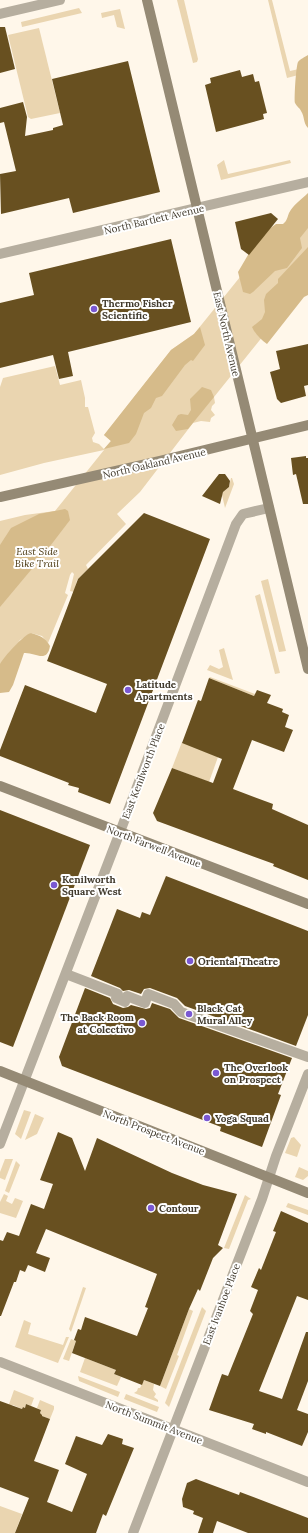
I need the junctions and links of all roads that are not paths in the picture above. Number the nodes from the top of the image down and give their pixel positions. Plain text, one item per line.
1 (60, 0) edge
2 (148, 0) edge
3 (0, 14) edge
4 (308, 182) edge
5 (197, 209) junction
6 (0, 254) edge
7 (308, 425) edge
8 (252, 439) junction
9 (0, 497) edge
10 (269, 508) junction
11 (308, 668) edge
12 (0, 786) edge
13 (120, 832) junction
14 (308, 904) edge
15 (66, 974) junction
16 (308, 1056) edge
17 (0, 1071) edge
18 (308, 1074) edge
19 (25, 1081) junction
20 (0, 1144) edge
21 (269, 1177) junction
22 (308, 1193) edge
23 (0, 1362) edge
24 (172, 1430) junction
25 (308, 1482) edge
26 (133, 1533) edge

1 - 3 street
2 - 5 main road, East North Avenue
4 - 5 street, North Bartlett Avenue
5 - 6 street, North Bartlett Avenue
5 - 8 main road, East North Avenue
7 - 8 main road, North Oakland Avenue
8 - 9 main road, North Oakland Avenue
8 - 10 main road, East North Avenue
10 - 11 main road, East North Avenue
10 - 13 street, East Kenilworth Place
12 - 13 main road, North Farwell Avenue
13 - 14 main road, North Farwell Avenue
13 - 15 street, East Kenilworth Place
15 - 16 street
15 - 19 street, East Kenilworth Place
17 - 19 main road, North Prospect Avenue
18 - 21 street, East Ivanhoe Place
19 - 20 street, East Kenilworth Place
19 - 21 main road, North Prospect Avenue
21 - 22 main road, North Prospect Avenue
21 - 24 street, East Ivanhoe Place
23 - 24 street, North Summit Avenue
24 - 25 street, North Summit Avenue
24 - 26 street, East Ivanhoe Place

